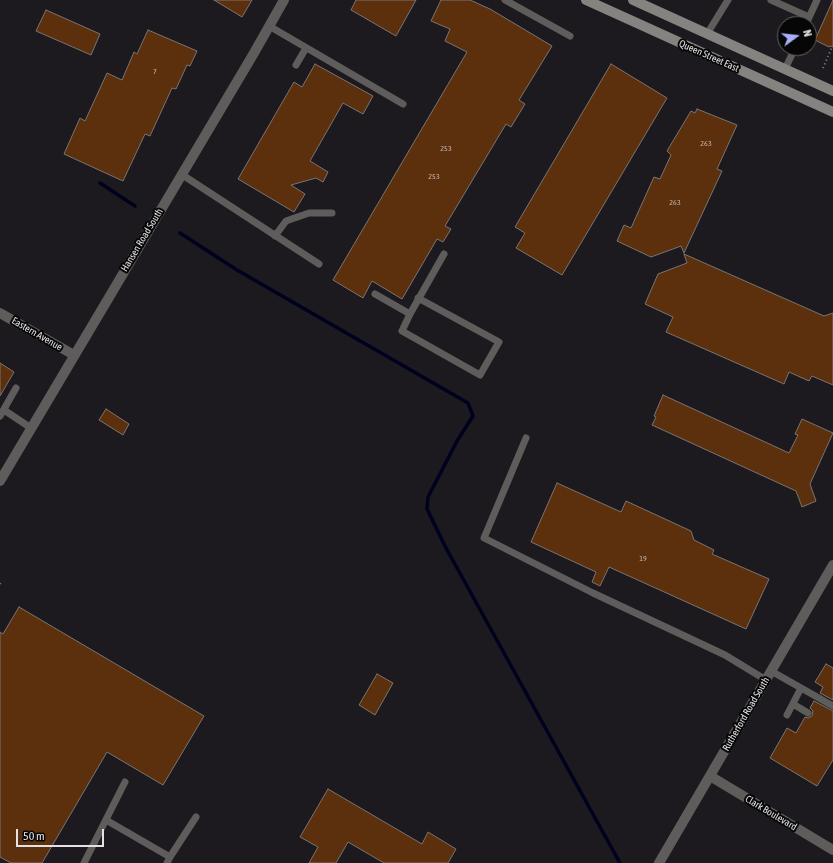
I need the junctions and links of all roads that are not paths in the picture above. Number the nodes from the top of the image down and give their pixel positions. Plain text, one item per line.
1 (284, 0) edge
2 (505, 0) edge
3 (586, 0) edge
4 (633, 0) edge
5 (728, 0) edge
6 (771, 0) edge
7 (817, 0) edge
8 (800, 16) edge
9 (809, 16) edge
10 (269, 26) junction
11 (707, 34) junction
12 (570, 36) dead end
13 (306, 48) junction
14 (791, 56) edge
15 (296, 65) dead end
16 (785, 69) junction
17 (833, 91) edge
18 (403, 104) dead end
19 (833, 112) edge
20 (182, 174) junction
21 (332, 213) dead end
22 (275, 236) junction
23 (444, 254) dead end
24 (319, 264) dead end
25 (375, 294) dead end
26 (418, 298) junction
27 (0, 312) edge
28 (410, 314) junction
29 (74, 355) junction
30 (16, 388) dead end
31 (2, 413) edge
32 (31, 428) junction
33 (526, 438) dead end
34 (0, 481) edge
35 (833, 565) edge
36 (769, 676) junction
37 (801, 688) junction
38 (793, 704) junction
39 (833, 706) edge
40 (808, 713) dead end
41 (787, 715) dead end
42 (710, 776) junction
43 (125, 782) dead end
44 (196, 818) dead end
45 (106, 820) junction
46 (833, 850) edge
47 (168, 860) edge
48 (84, 863) edge
49 (659, 863) edge

1 - 10 street, Hansen Road South
2 - 12 lane
3 - 19 main road, Queen Street East
4 - 11 main road, Queen Street East
5 - 11 lane
6 - 8 lane
7 - 9 lane
10 - 13 lane
10 - 20 street, Hansen Road South
11 - 16 main road, Queen Street East
13 - 15 lane
13 - 18 lane
14 - 16 lane
16 - 17 main road, Queen Street East
20 - 22 lane
20 - 29 street, Hansen Road South
21 - 22 lane
22 - 24 lane
23 - 26 lane
25 - 28 lane
26 - 28 lane
26 - 28 lane
27 - 29 street, Eastern Avenue
29 - 32 street, Hansen Road South
30 - 31 lane
31 - 32 lane
32 - 34 street, Hansen Road South
33 - 36 lane
35 - 36 street, Rutherford Road South
36 - 37 lane
36 - 42 street, Rutherford Road South
37 - 38 lane
37 - 39 lane
38 - 40 lane
38 - 41 lane
42 - 46 street, Clark Boulevard
42 - 49 street, Rutherford Road South
43 - 45 lane
44 - 47 lane
45 - 47 lane
45 - 48 lane

